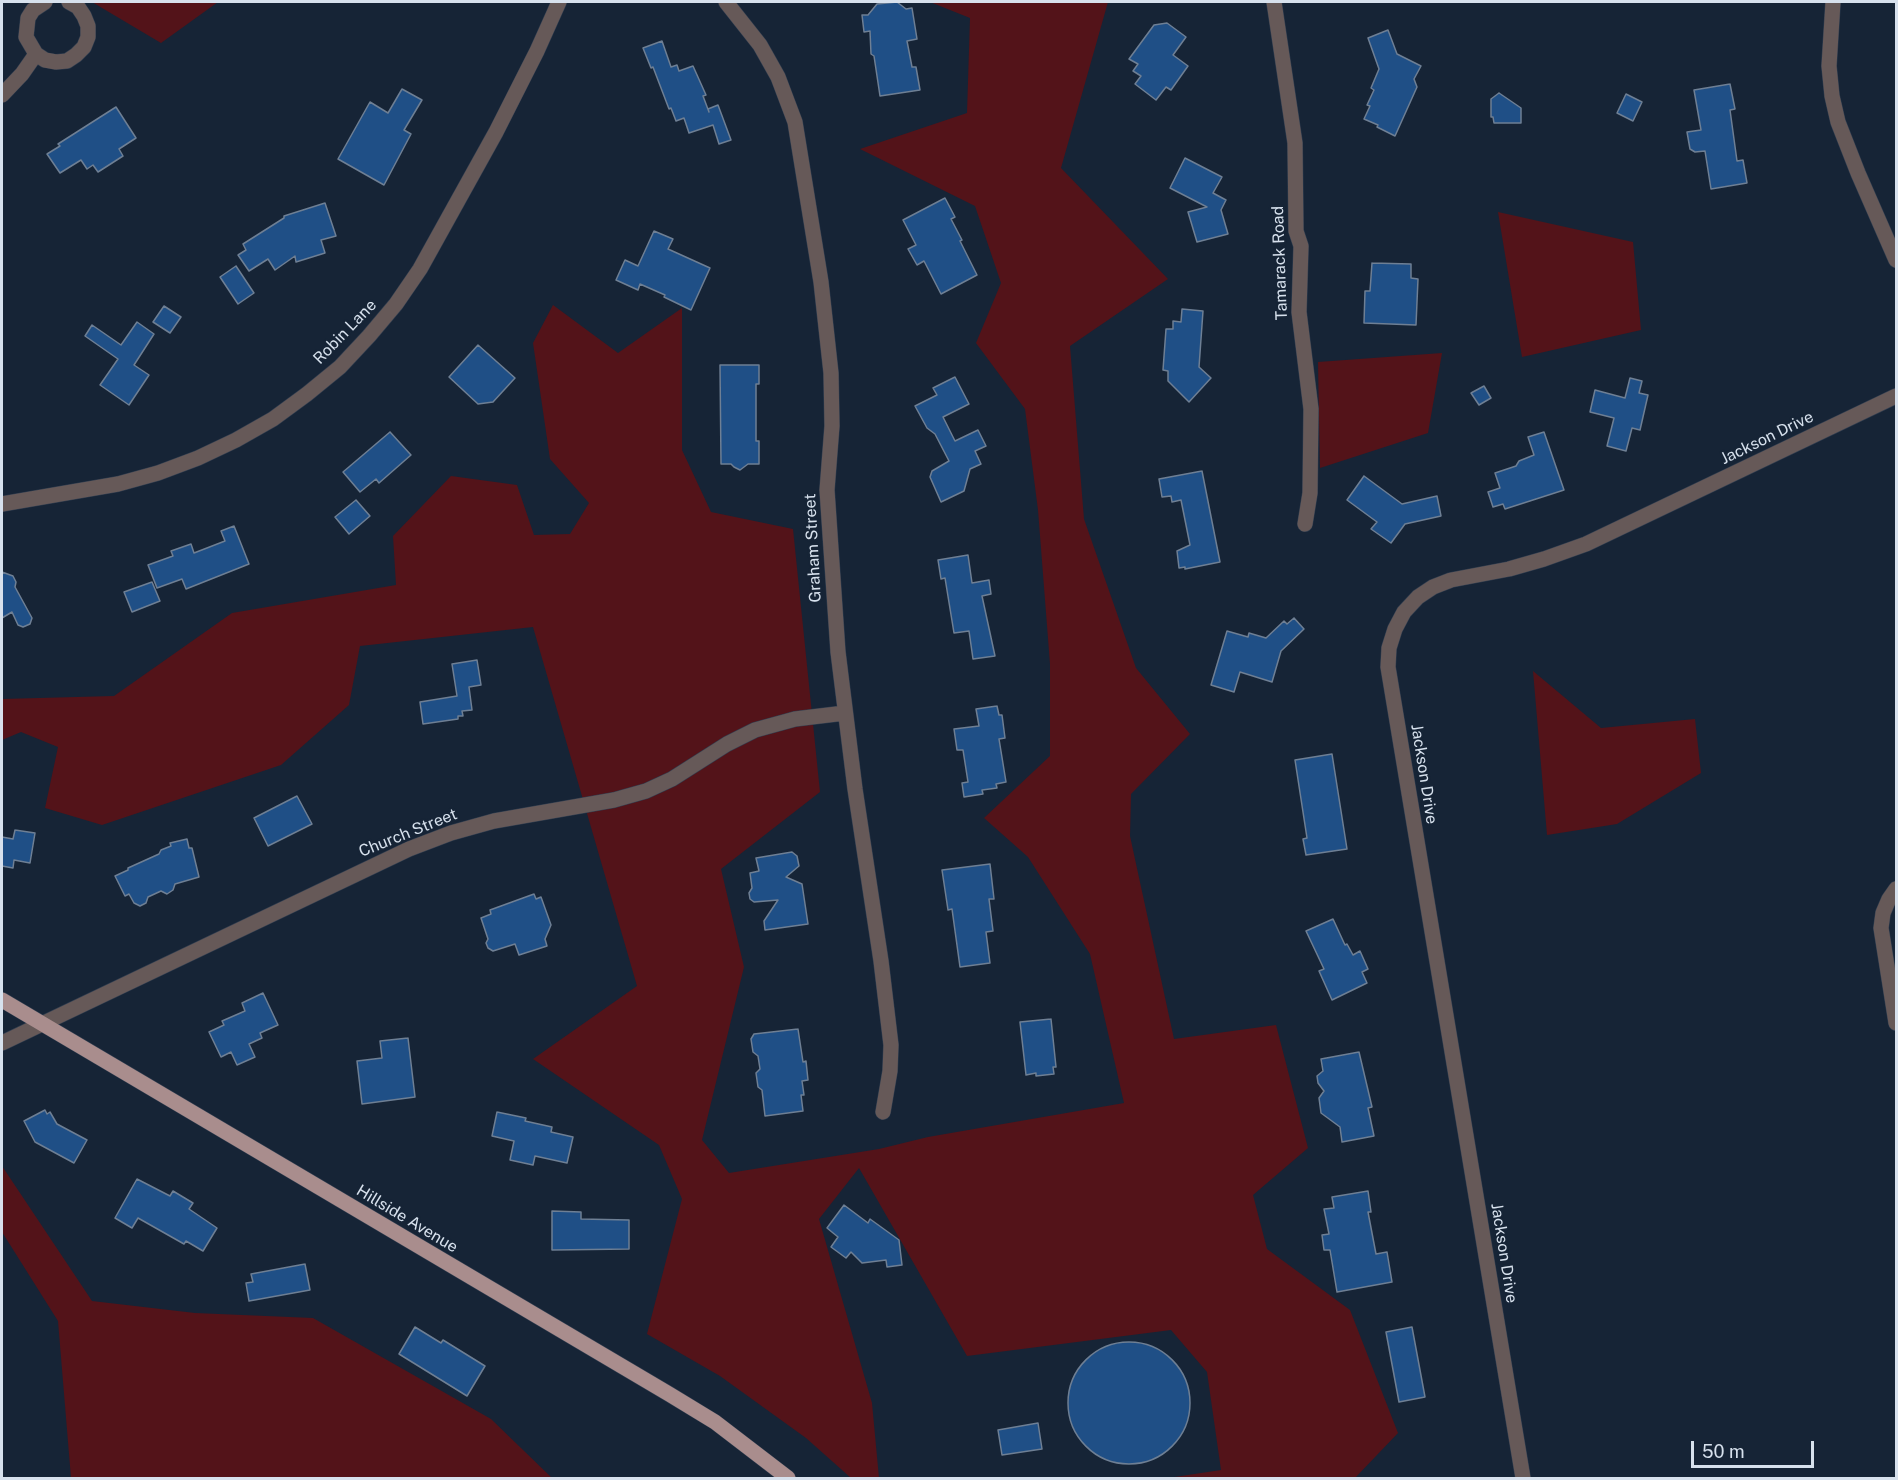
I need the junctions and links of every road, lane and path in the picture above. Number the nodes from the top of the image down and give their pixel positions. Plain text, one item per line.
1 (45, 2) edge
2 (69, 2) edge
3 (559, 2) edge
4 (726, 2) edge
5 (1274, 2) edge
6 (1833, 2) edge
7 (36, 54) junction
8 (2, 95) edge
9 (1896, 260) edge
10 (1896, 396) edge
11 (2, 504) edge
12 (1305, 524) dead end
13 (845, 713) junction
14 (1896, 889) edge
15 (2, 1000) edge
16 (42, 1023) junction
17 (1896, 1023) edge
18 (2, 1042) edge
19 (883, 1112) dead end
20 (788, 1479) edge
21 (1523, 1479) edge

1 - 7 street
2 - 7 street
3 - 11 street, Robin Lane
4 - 13 street, Graham Street
5 - 12 street, Tamarack Road
6 - 9 street
7 - 8 street
10 - 21 street, Jackson Drive
13 - 16 street, Church Street
13 - 19 street, Graham Street
14 - 17 street
15 - 16 main road, Hillside Avenue
16 - 18 street, Church Street
16 - 20 main road, Hillside Avenue

